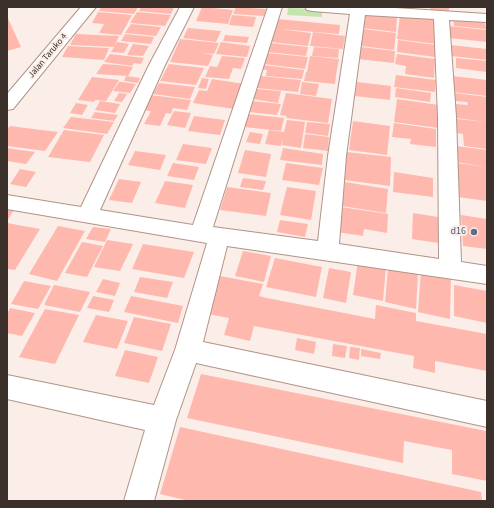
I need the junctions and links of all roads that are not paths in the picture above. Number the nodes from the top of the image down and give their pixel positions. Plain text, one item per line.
1 (89, 7) edge
2 (187, 7) edge
3 (275, 7) edge
4 (312, 7) edge
5 (358, 10) junction
6 (441, 15) junction
7 (487, 18) edge
8 (7, 105) edge
9 (7, 202) edge
10 (87, 215) junction
11 (209, 236) junction
12 (328, 251) junction
13 (450, 270) junction
14 (487, 275) edge
15 (188, 350) junction
16 (7, 387) edge
17 (487, 414) edge
18 (162, 420) junction
19 (139, 501) edge

1 - 8 street, Jalan Taruko 4
2 - 10 street
3 - 11 street
4 - 5 street
5 - 6 street
5 - 12 street
6 - 7 street
6 - 13 street
9 - 10 street
10 - 11 street
11 - 12 street
11 - 15 street
12 - 13 street
13 - 14 street
15 - 17 street
15 - 18 street
16 - 18 street
18 - 19 street

